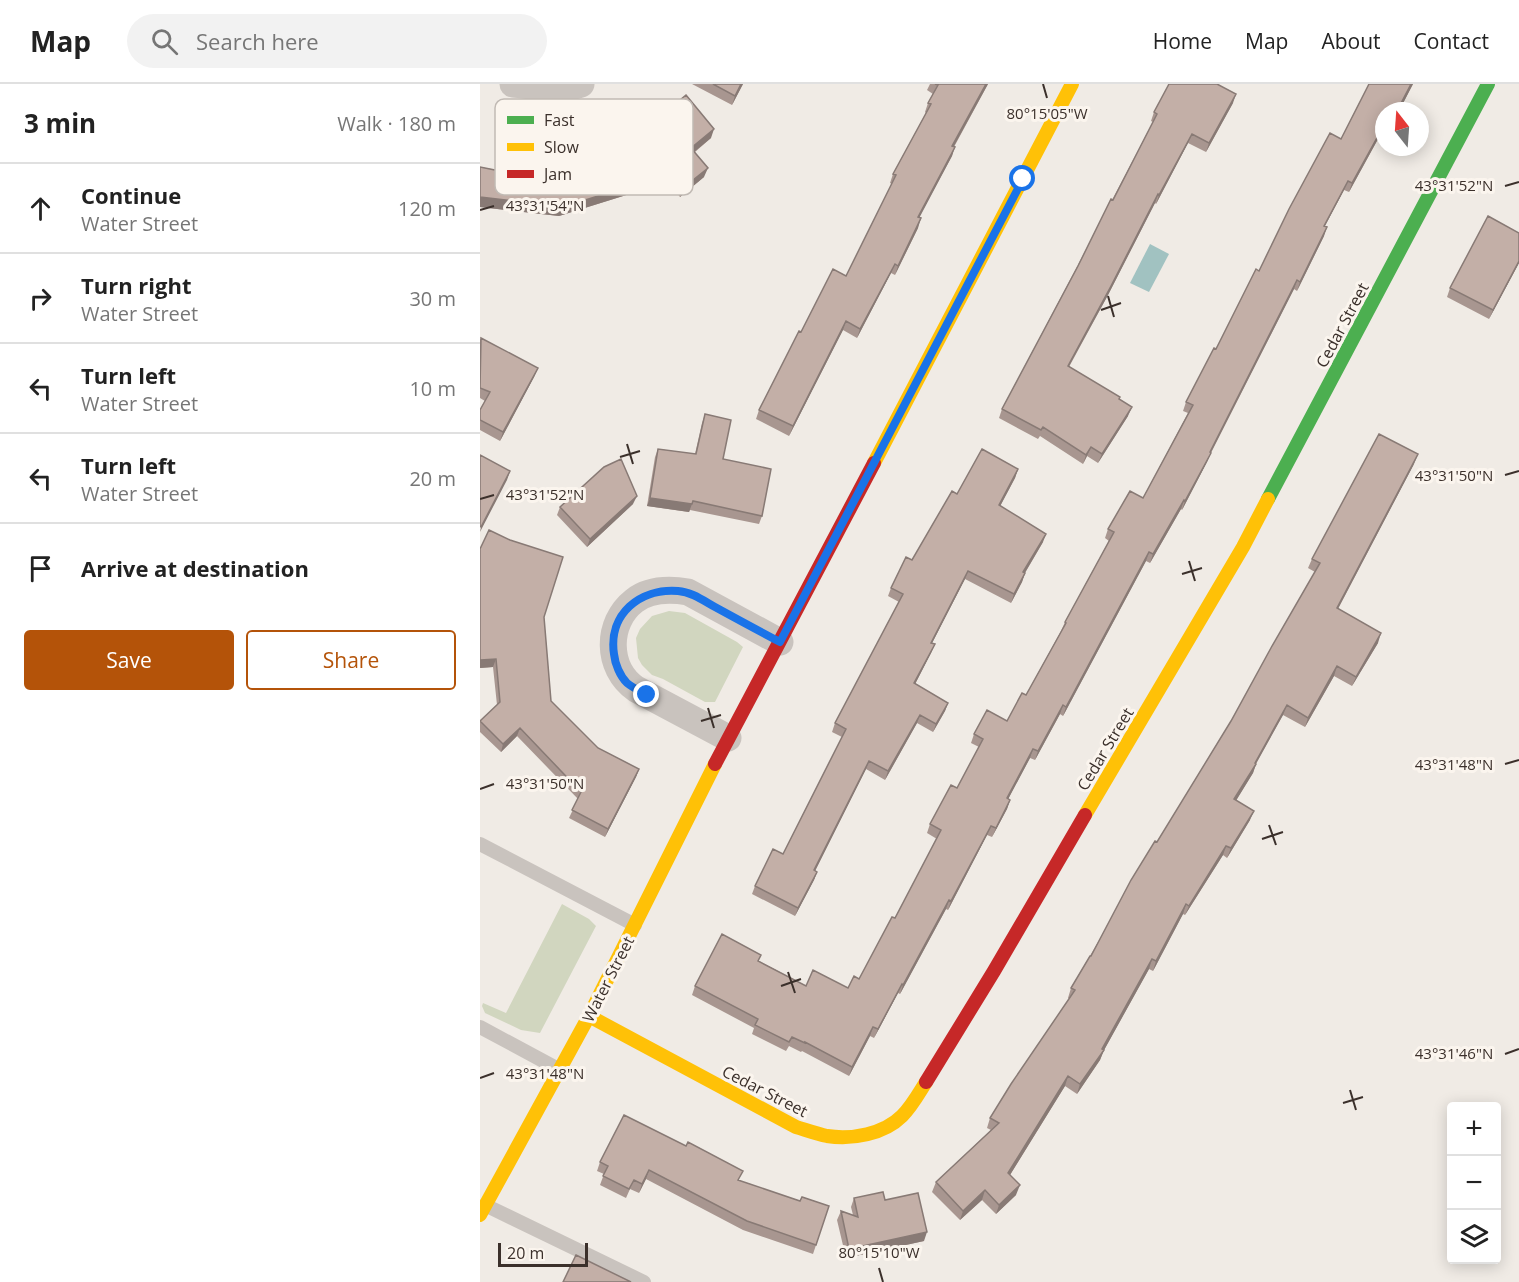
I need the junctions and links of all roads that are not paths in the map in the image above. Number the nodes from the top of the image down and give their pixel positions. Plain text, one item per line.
1 (513, 84) edge
2 (580, 84) edge
3 (1072, 84) edge
4 (1488, 84) edge
5 (780, 642) junction
6 (728, 738) junction
7 (480, 844) edge
8 (635, 925) junction
9 (589, 1016) junction
10 (480, 1027) edge
11 (560, 1070) junction
12 (483, 1210) edge
13 (644, 1282) edge

1 - 2 street
3 - 5 street, Water Street
4 - 9 street, Cedar Street
5 - 6 street, Water Street
5 - 6 street
6 - 8 street, Water Street
7 - 8 lane
8 - 9 street, Water Street
9 - 11 street, Water Street
10 - 11 lane
11 - 12 street, Water Street
12 - 13 lane

